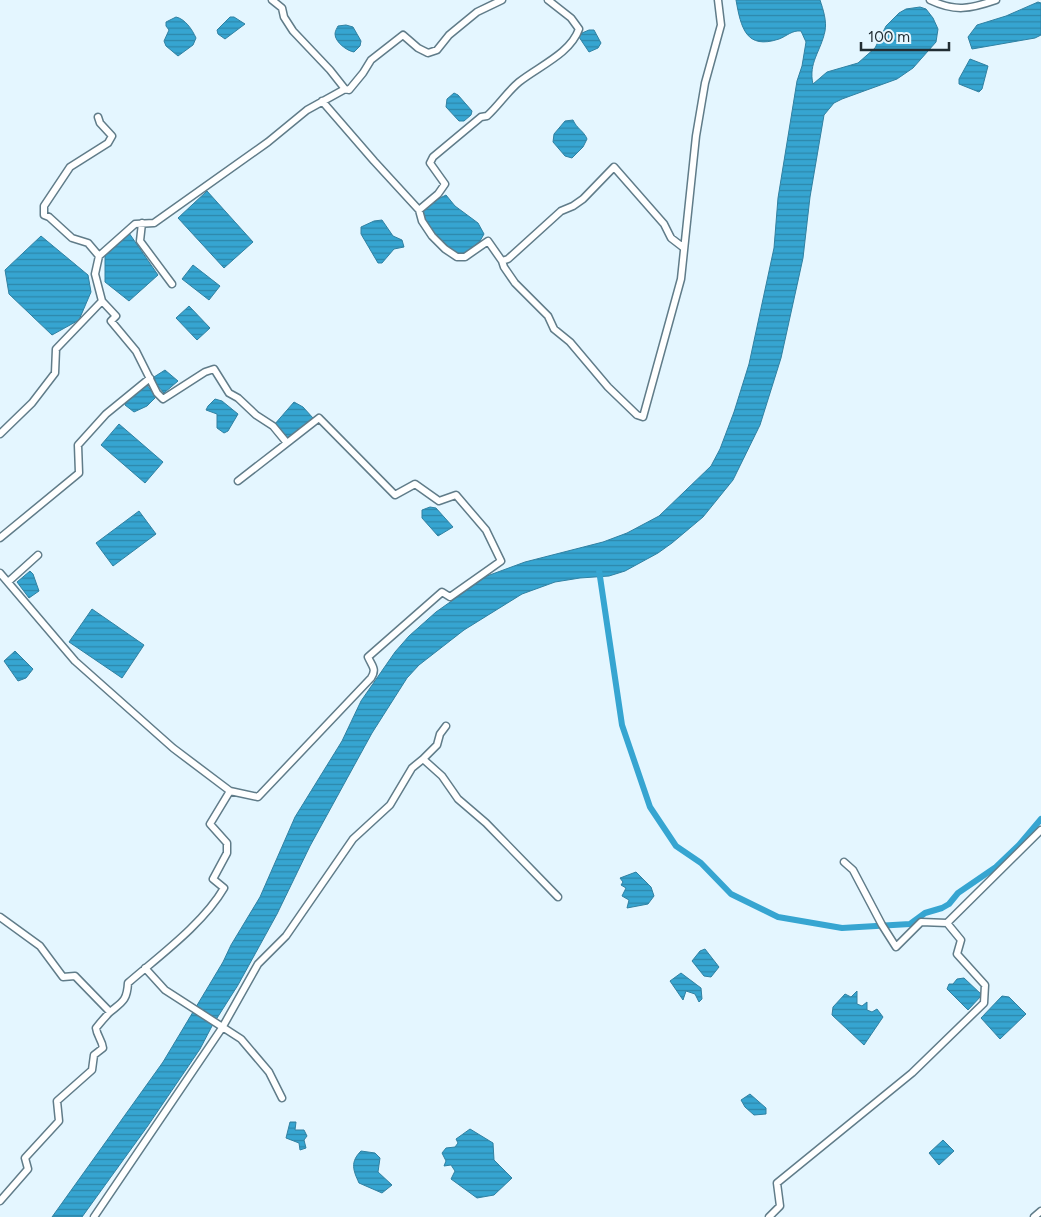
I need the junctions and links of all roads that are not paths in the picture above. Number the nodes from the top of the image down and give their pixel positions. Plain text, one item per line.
1 (272, 0) edge
2 (502, 0) edge
3 (548, 0) edge
4 (718, 0) edge
5 (930, 0) edge
6 (996, 0) edge
7 (345, 89) junction
8 (322, 101) junction
9 (98, 117) dead end
10 (419, 210) junction
11 (142, 223) junction
12 (684, 248) junction
13 (99, 256) junction
14 (502, 261) junction
15 (172, 284) dead end
16 (102, 301) junction
17 (150, 378) junction
18 (0, 434) edge
19 (287, 443) junction
20 (238, 481) dead end
21 (0, 538) edge
22 (38, 555) dead end
23 (0, 573) edge
24 (8, 582) junction
25 (446, 726) dead end
26 (423, 759) junction
27 (230, 791) junction
28 (1041, 830) edge
29 (844, 862) dead end
30 (558, 898) dead end
31 (0, 918) edge
32 (947, 923) junction
33 (145, 968) junction
34 (110, 1012) junction
35 (220, 1027) junction
36 (282, 1098) dead end
37 (0, 1200) edge
38 (1041, 1211) edge
39 (94, 1217) edge
40 (769, 1217) edge
41 (1034, 1217) edge

1 - 7 street
2 - 7 street
3 - 10 street
4 - 12 street
5 - 6 street
7 - 8 street
8 - 10 street
8 - 11 street
9 - 13 street
10 - 14 street
11 - 13 street
11 - 15 street
12 - 14 street
12 - 14 street
13 - 16 street
16 - 17 street
16 - 18 street
17 - 19 street
17 - 21 street
19 - 20 street
19 - 27 street
22 - 24 street
23 - 24 street
24 - 27 street
25 - 26 street
26 - 30 street
26 - 35 street
27 - 33 street
28 - 32 street
29 - 32 street
31 - 34 street
32 - 40 street
33 - 34 street
33 - 35 street
34 - 37 street
35 - 36 street
35 - 39 street
38 - 41 street

